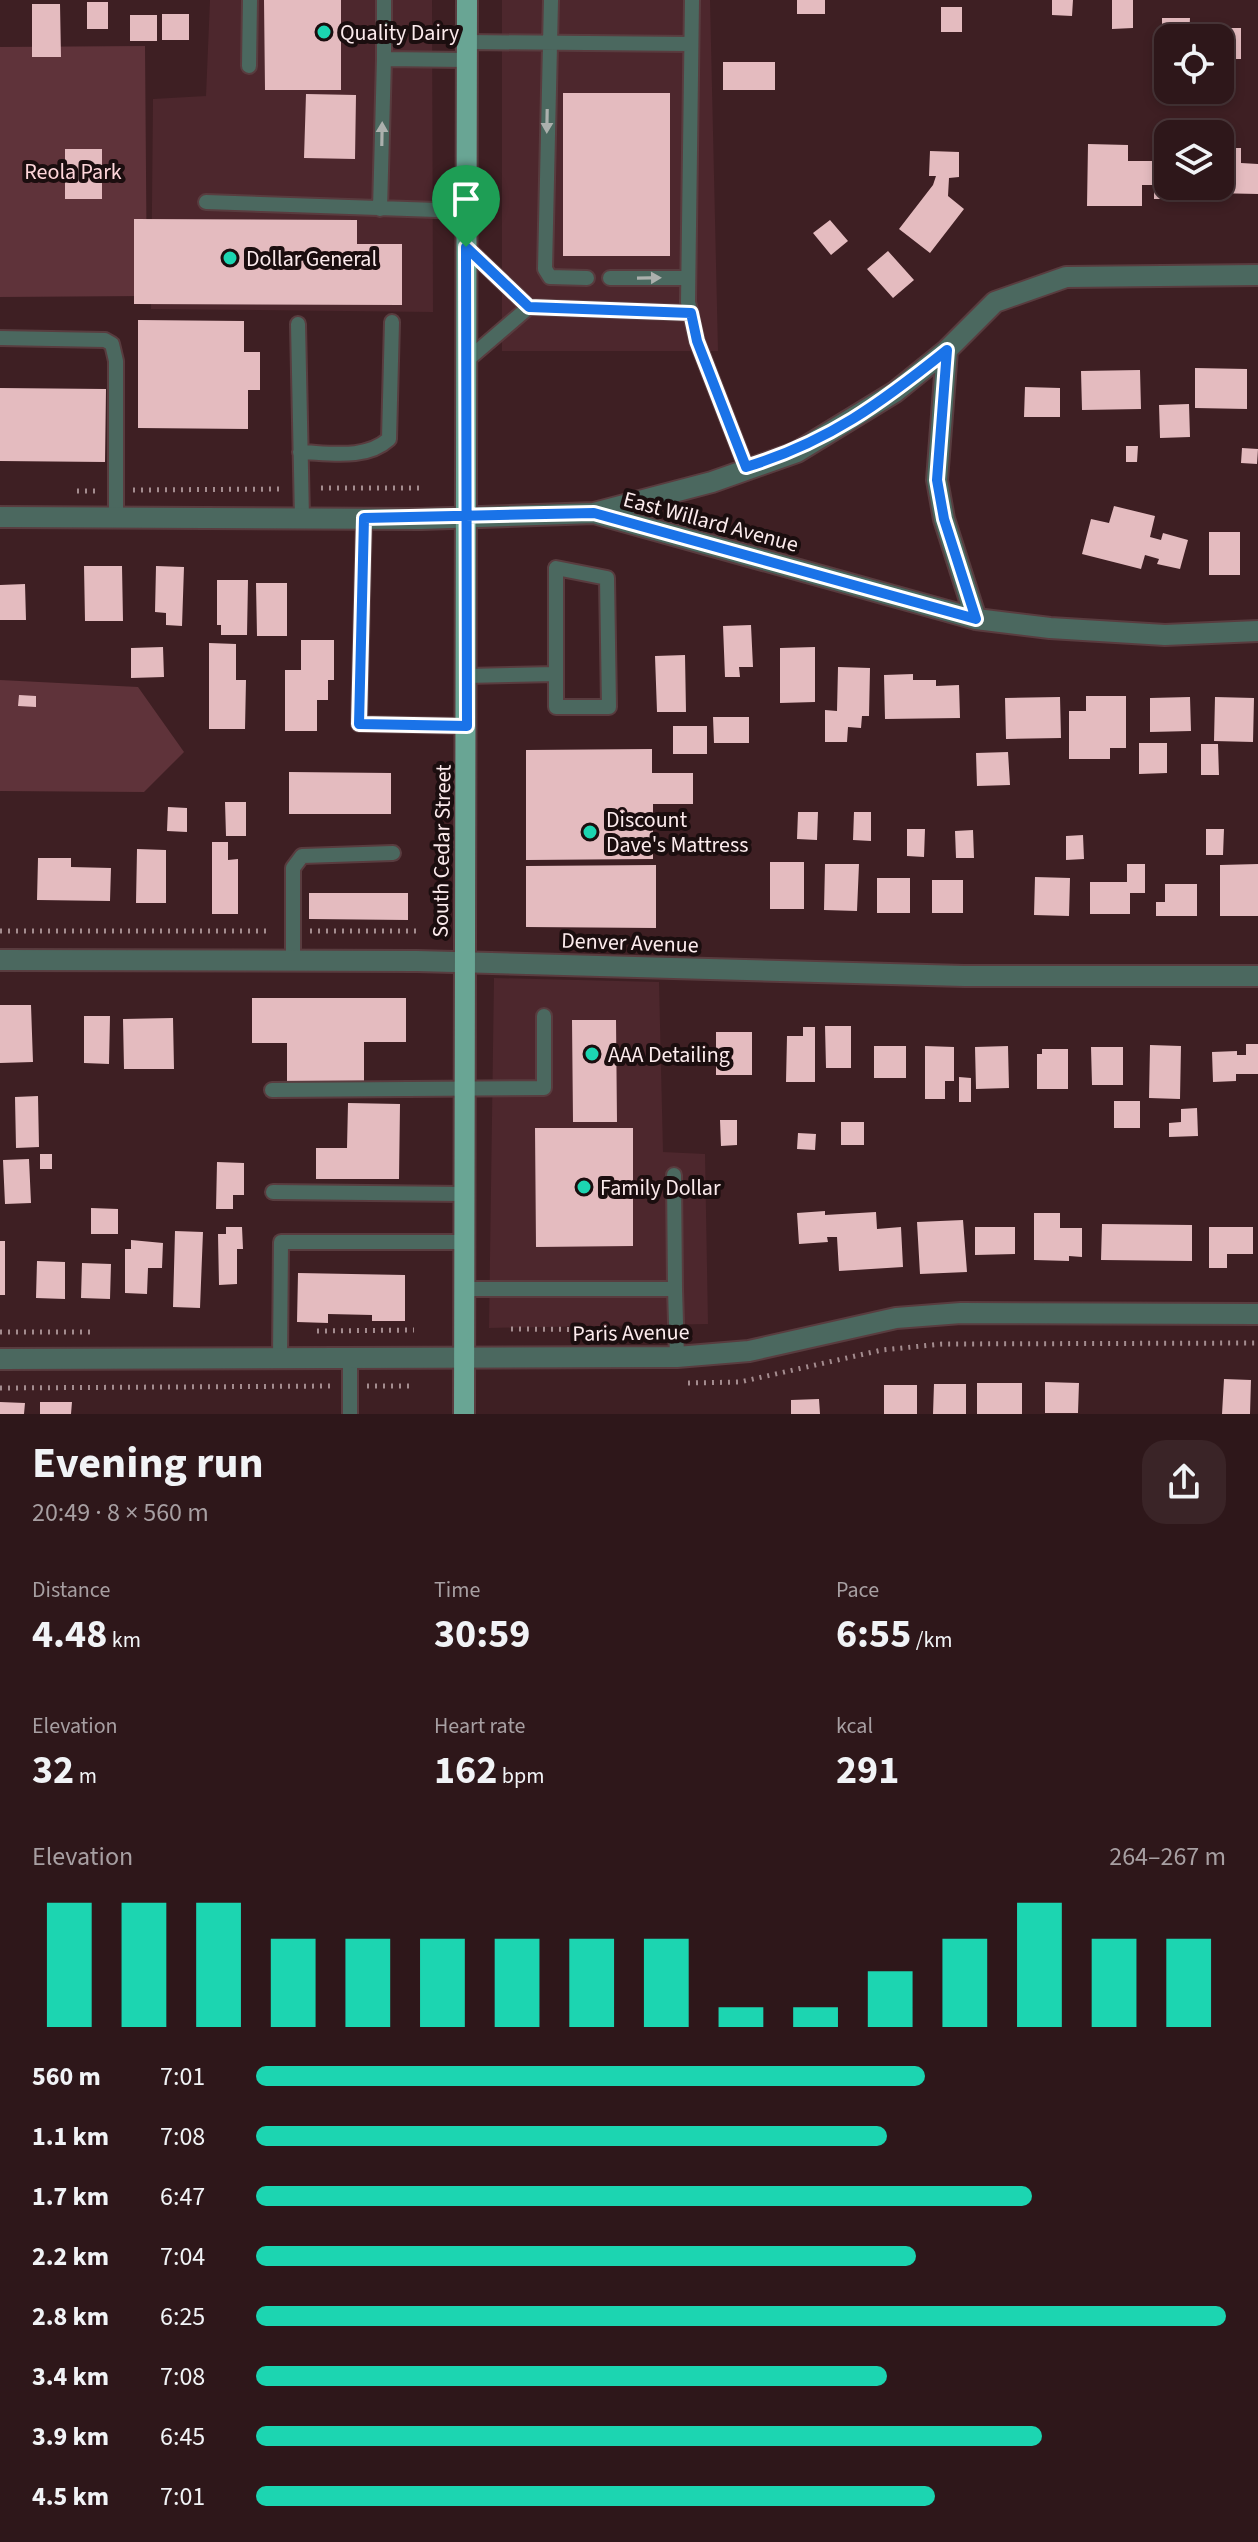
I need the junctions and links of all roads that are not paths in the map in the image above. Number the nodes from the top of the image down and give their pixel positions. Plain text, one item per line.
1 (250, 0) edge
2 (384, 0) edge
3 (467, 0) edge
4 (551, 0) edge
5 (692, 0) edge
6 (548, 43) junction
7 (691, 44) junction
8 (467, 51) junction
9 (384, 59) junction
10 (249, 66) dead end
11 (206, 202) dead end
12 (380, 209) junction
13 (466, 211) junction
14 (466, 247) junction
15 (1258, 275) edge
16 (587, 278) dead end
17 (610, 278) dead end
18 (688, 278) junction
19 (529, 307) junction
20 (691, 313) junction
21 (392, 322) dead end
22 (298, 324) dead end
23 (0, 338) edge
24 (947, 350) junction
25 (465, 362) junction
26 (300, 452) junction
27 (746, 467) junction
28 (594, 513) junction
29 (464, 515) junction
30 (116, 516) junction
31 (0, 517) edge
32 (302, 518) junction
33 (364, 518) junction
34 (976, 619) junction
35 (1258, 631) edge
36 (556, 674) junction
37 (466, 676) junction
38 (467, 726) junction
39 (393, 853) dead end
40 (0, 960) edge
41 (293, 961) junction
42 (464, 962) junction
43 (1258, 976) edge
44 (544, 1016) dead end
45 (272, 1090) dead end
46 (464, 1090) junction
47 (674, 1175) dead end
48 (273, 1192) dead end
49 (464, 1194) junction
50 (464, 1242) junction
51 (464, 1289) junction
52 (675, 1289) junction
53 (1258, 1314) edge
54 (463, 1356) junction
55 (677, 1357) junction
56 (0, 1359) edge
57 (280, 1359) junction
58 (350, 1359) junction
59 (350, 1414) edge
60 (464, 1414) edge

1 - 10 lane
2 - 9 lane
3 - 8 main road, South Cedar Street
4 - 6 lane
5 - 7 lane
6 - 7 lane
6 - 8 lane
6 -> 16 lane
7 - 18 lane
8 - 9 lane
8 - 13 main road, South Cedar Street
12 -> 9 lane
11 - 12 lane
12 - 13 lane
13 - 14 main road, South Cedar Street
14 - 19 lane
14 - 25 main road, South Cedar Street
15 - 24 street
17 -> 18 lane
18 - 20 lane
19 - 20 lane
19 - 25 lane
20 - 27 lane
21 - 26 lane
22 - 26 lane
23 - 30 lane
24 - 27 street
24 - 34 street
25 - 29 main road, South Cedar Street
26 - 32 lane
27 - 28 street
28 - 29 street, East Willard Avenue
28 - 34 street, East Willard Avenue
29 - 33 street, East Willard Avenue
29 - 37 main road, South Cedar Street
30 - 31 street, East Willard Avenue
30 - 32 street, East Willard Avenue
32 - 33 street, East Willard Avenue
33 - 38 lane
34 - 35 street, East Willard Avenue
36 - 36 lane
36 - 37 lane
37 - 38 main road, South Cedar Street
38 - 42 main road, South Cedar Street
39 - 41 lane
40 - 41 street, Denver Avenue
41 - 42 street, Denver Avenue
42 - 43 street, Denver Avenue
42 - 46 main road, South Cedar Street
44 - 46 lane
45 - 46 lane
46 - 49 main road, South Cedar Street
47 - 52 lane
48 - 49 lane
49 - 50 main road, South Cedar Street
50 - 51 main road, South Cedar Street
50 - 57 lane
51 - 52 lane
51 - 54 main road, South Cedar Street
52 - 55 lane
53 - 55 street, Paris Avenue
54 - 55 street, Paris Avenue
54 - 58 street, Paris Avenue
54 - 60 main road, South Cedar Street
56 - 57 street, Paris Avenue
57 - 58 street, Paris Avenue
58 - 59 lane

